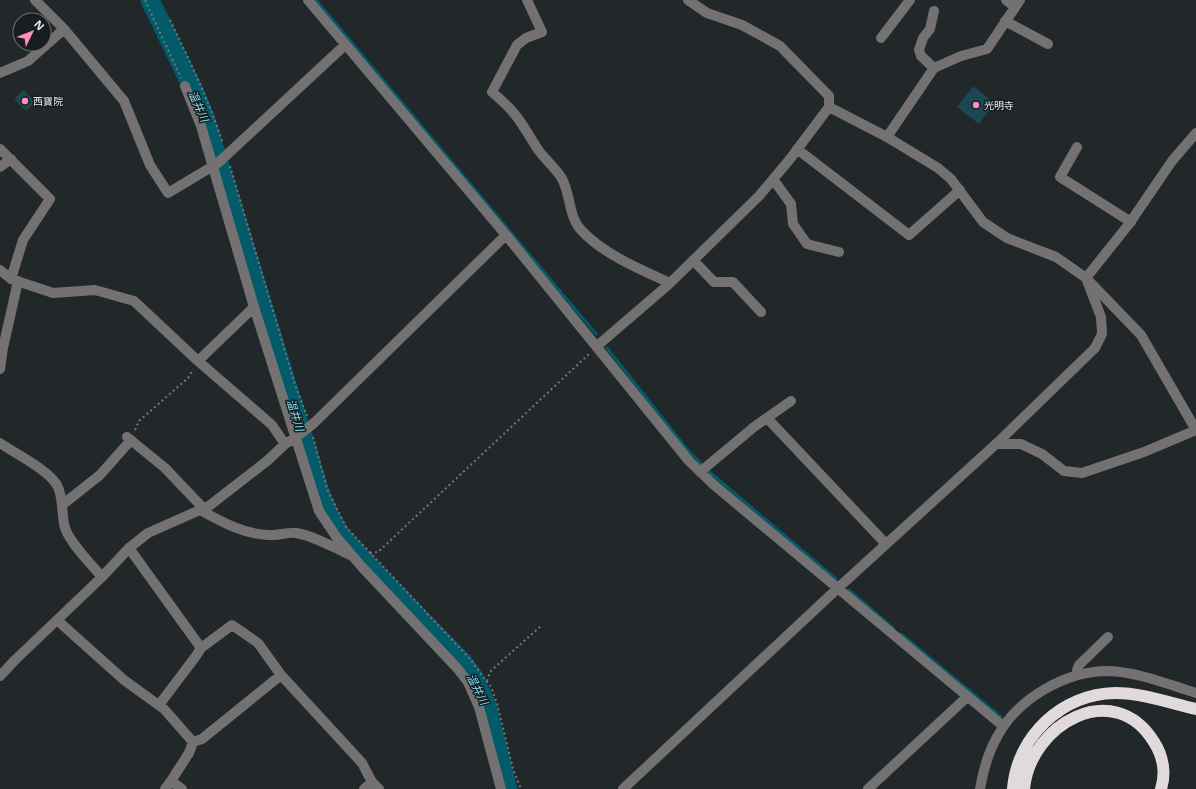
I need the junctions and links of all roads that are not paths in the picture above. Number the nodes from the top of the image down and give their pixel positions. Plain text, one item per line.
1 (35, 0) edge
2 (308, 0) edge
3 (527, 0) edge
4 (688, 0) edge
5 (910, 0) edge
6 (1006, 0) edge
7 (1018, 3) edge
8 (934, 11) dead end
9 (1005, 21) junction
10 (64, 29) junction
11 (881, 38) dead end
12 (1048, 44) dead end
13 (345, 45) junction
14 (934, 68) junction
15 (0, 73) edge
16 (185, 86) road end
17 (829, 107) junction
18 (1196, 132) edge
19 (887, 138) junction
20 (1076, 147) dead end
21 (0, 149) edge
22 (797, 149) junction
23 (11, 159) junction
24 (0, 167) edge
25 (213, 168) junction
26 (772, 179) junction
27 (960, 190) junction
28 (1131, 222) junction
29 (506, 235) junction
30 (839, 252) dead end
31 (693, 260) junction
32 (0, 270) edge
33 (1086, 278) junction
34 (14, 280) junction
35 (670, 283) junction
36 (254, 307) junction
37 (761, 312) dead end
38 (597, 346) junction
39 (198, 362) junction
40 (0, 369) edge
41 (791, 401) dead end
42 (766, 418) junction
43 (1196, 430) edge
44 (296, 437) junction
45 (0, 443) edge
46 (285, 444) junction
47 (996, 444) junction
48 (700, 472) junction
49 (62, 505) junction
50 (202, 509) junction
51 (886, 544) junction
52 (129, 548) junction
53 (353, 556) junction
54 (102, 577) junction
55 (838, 588) junction
56 (57, 620) junction
57 (1108, 637) dead end
58 (201, 648) junction
59 (281, 675) junction
60 (1078, 675) junction
61 (0, 676) edge
62 (1196, 694) edge
63 (967, 697) junction
64 (158, 706) junction
65 (1196, 709) edge
66 (1003, 726) junction
67 (193, 742) junction
68 (168, 785) edge
69 (376, 786) edge
70 (182, 789) edge
71 (364, 789) edge
72 (501, 789) edge
73 (623, 789) edge
74 (868, 789) edge
75 (980, 789) edge
76 (1013, 789) edge
77 (1024, 789) edge
78 (1161, 789) edge

1 - 10 street
2 - 13 street
3 - 35 street
4 - 17 street
5 - 11 street
6 - 7 street
7 - 9 street
8 - 14 street
9 - 12 street
9 - 14 street
10 - 15 street
10 - 25 street
13 - 25 street
13 - 29 street
14 - 19 street
16 - 25 street
17 - 19 street
17 - 22 street
18 - 28 street
19 - 27 street
20 - 28 street
21 - 23 street
22 - 26 street
22 - 27 street
23 - 24 street
23 - 34 street
25 - 36 street
26 - 30 street
26 - 31 street
27 - 33 street
28 - 33 street
29 - 38 street
29 - 44 street
31 - 35 street
31 - 37 street
32 - 34 street
33 - 43 street
33 - 47 street
34 - 39 street
34 - 40 street
35 - 38 street
36 - 39 street
36 - 44 street
38 - 48 street
39 - 46 street
41 - 42 street
42 - 48 street
42 - 51 street
43 - 47 street
44 - 46 street
44 - 53 street
45 - 49 street
46 - 50 street
47 - 51 street
48 - 55 street
49 - 50 street
49 - 54 street
50 - 52 street
50 - 53 street
51 - 55 street
52 - 54 street
52 - 58 street
53 - 72 street
54 - 56 street
55 - 63 street
55 - 73 street
56 - 61 street
56 - 64 street
57 - 60 street
58 - 59 street
58 - 64 street
59 - 67 street
59 - 69 street
60 - 62 street
60 - 66 street
63 - 66 street
63 - 74 street
64 - 67 street
65 - 76 highway
66 - 75 street
67 - 68 street
68 - 70 street
69 - 71 street
77 - 78 highway

